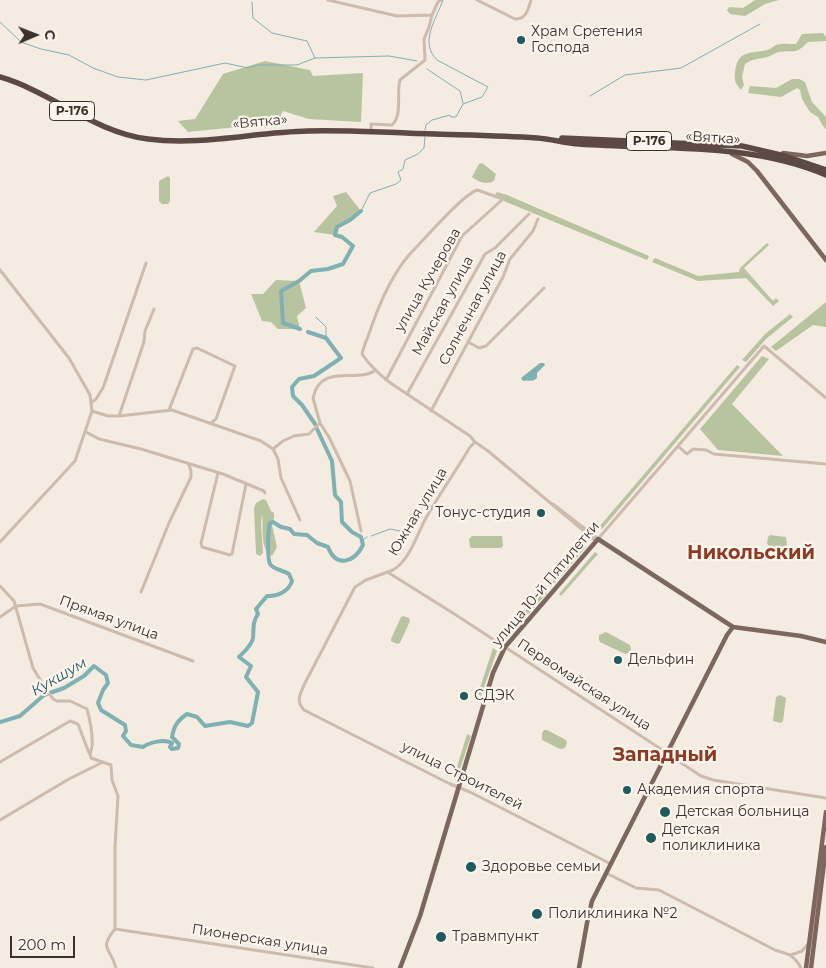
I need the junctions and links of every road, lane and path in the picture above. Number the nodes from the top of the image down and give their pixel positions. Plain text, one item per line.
1 (328, 0) edge
2 (441, 0) edge
3 (477, 0) edge
4 (531, 0) edge
5 (432, 15) junction
6 (0, 77) edge
7 (371, 132) junction
8 (536, 138) junction
9 (717, 150) junction
10 (762, 150) junction
11 (826, 153) edge
12 (826, 170) edge
13 (826, 175) edge
14 (529, 214) dead end
15 (538, 219) dead end
16 (826, 260) edge
17 (146, 263) dead end
18 (0, 270) edge
19 (544, 288) dead end
20 (154, 309) dead end
21 (468, 342) junction
22 (376, 370) junction
23 (386, 380) junction
24 (407, 394) junction
25 (826, 398) edge
26 (92, 402) junction
27 (169, 410) junction
28 (92, 411) junction
29 (431, 411) junction
30 (119, 416) junction
31 (216, 419) junction
32 (211, 423) junction
33 (320, 423) junction
34 (217, 426) junction
35 (86, 432) junction
36 (475, 442) junction
37 (678, 446) junction
38 (273, 449) junction
39 (189, 464) junction
40 (826, 464) edge
41 (218, 473) junction
42 (246, 484) junction
43 (266, 494) dead end
44 (300, 520) dead end
45 (361, 531) dead end
46 (597, 540) junction
47 (0, 542) edge
48 (396, 569) junction
49 (389, 572) junction
50 (398, 577) junction
51 (0, 586) edge
52 (141, 592) dead end
53 (16, 606) junction
54 (0, 617) edge
55 (732, 629) junction
56 (826, 643) edge
57 (505, 647) junction
58 (193, 661) dead end
59 (301, 708) joint
60 (90, 754) junction
61 (668, 754) junction
62 (0, 762) edge
63 (104, 762) junction
64 (459, 787) junction
65 (826, 798) edge
66 (826, 812) edge
67 (0, 820) edge
68 (826, 847) edge
69 (612, 865) junction
70 (821, 869) junction
71 (607, 873) junction
72 (115, 929) junction
73 (810, 942) junction
74 (790, 955) junction
75 (116, 968) edge
76 (373, 968) edge
77 (400, 968) edge
78 (580, 968) edge
79 (801, 968) edge
80 (806, 968) edge
81 (811, 968) edge

1 - 5 street
2 - 5 street
3 - 4 street
5 - 7 street
6 - 7 highway, «Вятка» / Р-176
7 - 8 highway, «Вятка» / Р-176
8 - 9 highway, «Вятка» / Р-176
8 - 10 highway, «Вятка» / Р-176
9 - 13 highway, «Вятка» / Р-176
9 - 16 main road
10 - 11 main road
10 - 12 highway, «Вятка» / Р-176
14 - 24 street, Майская улица
15 - 21 street, Солнечная улица
17 - 26 street
18 - 26 street
19 - 21 street
20 - 30 street
21 - 29 street, Солнечная улица
22 - 23 street
22 - 23 street, улица Кучерова
22 - 33 street
23 - 24 street
24 - 29 street
25 - 37 street, улица 10-й Пятилетки
26 - 28 street
27 - 30 street
27 - 31 street
27 - 32 street
28 - 30 street
28 - 35 street
29 - 36 street
31 - 32 street
31 - 34 street
32 - 34 street
33 - 38 street
33 - 45 street
34 - 38 street
35 - 39 street
35 - 47 street
36 - 46 street
36 - 48 street, Южная улица
37 - 40 street
37 - 46 street, улица 10-й Пятилетки
38 - 44 street
39 - 41 street
39 - 52 street
41 - 42 street
41 - 42 street
42 - 43 street
46 - 55 main road
46 - 57 main road, улица 10-й Пятилетки
48 - 49 street, Южная улица
48 - 50 street
49 - 50 street, Первомайская улица
49 - 59 street, Южная улица
50 - 57 street, Первомайская улица
51 - 53 street
53 - 54 street
53 - 58 street, Прямая улица
53 - 60 street
55 - 56 main road
55 - 61 main road
57 - 61 street, Первомайская улица
57 - 64 main road, улица 10-й Пятилетки
59 - 64 street, улица Строителей
60 - 62 street
60 - 63 street
61 - 65 street, Первомайская улица
61 - 69 main road
63 - 67 street
63 - 72 street
64 - 69 street, улица Строителей
64 - 77 main road, улица 10-й Пятилетки
66 - 70 main road
68 - 70 main road
69 - 71 main road
70 - 73 main road
70 - 81 main road
71 - 74 street
71 - 78 main road
72 - 75 street
72 - 76 street, Пионерская улица
73 - 74 street
73 - 80 main road
74 - 79 street

